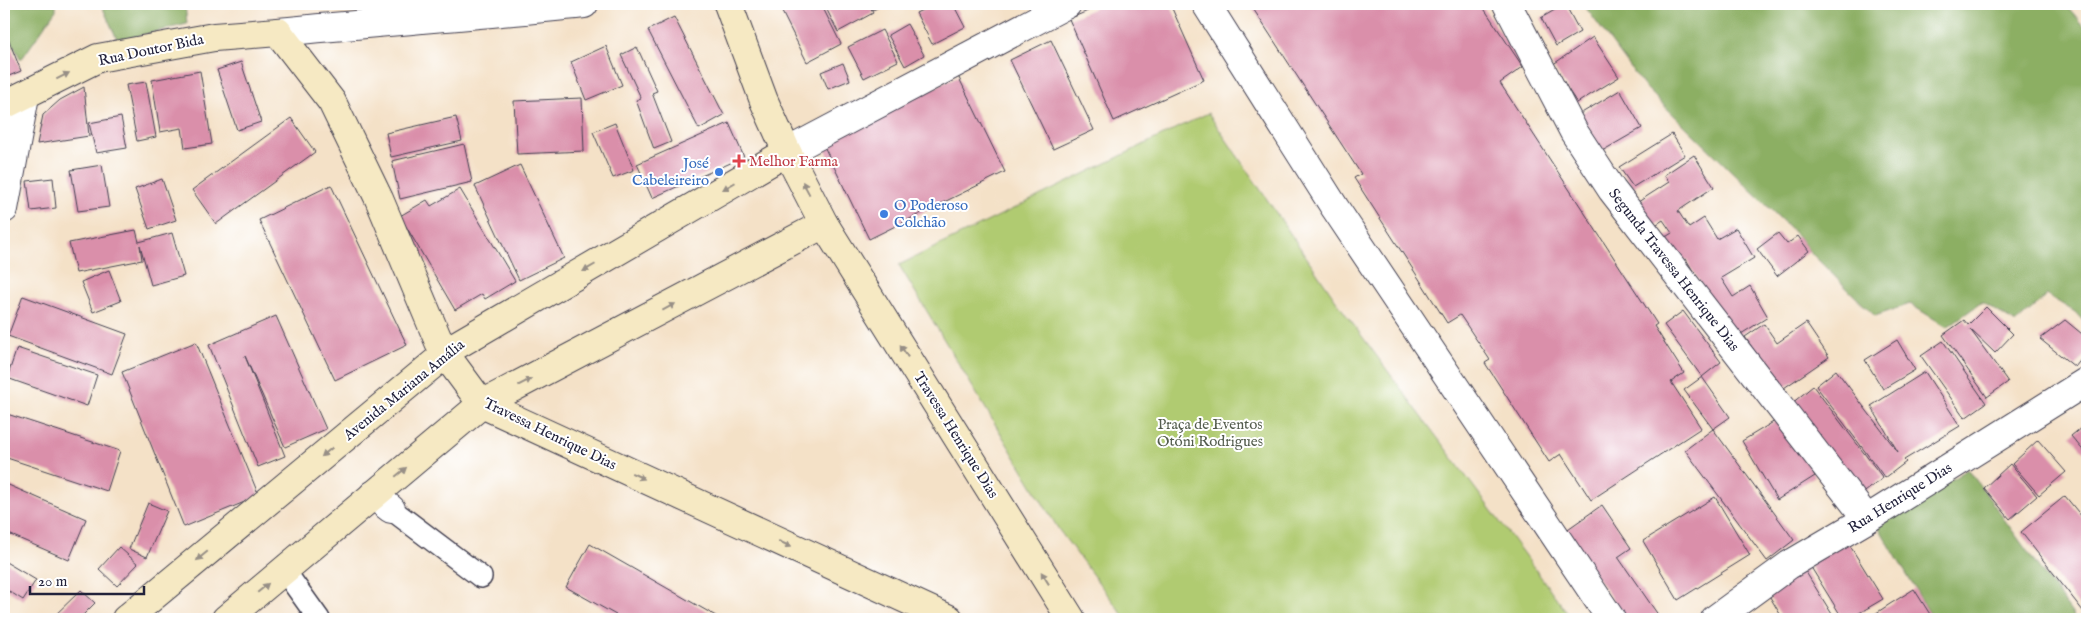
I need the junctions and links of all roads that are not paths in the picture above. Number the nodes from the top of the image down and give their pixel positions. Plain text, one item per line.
1 (584, 4) edge
2 (728, 4) edge
3 (1067, 4) edge
4 (1206, 4) edge
5 (1507, 4) edge
6 (278, 32) junction
7 (14, 101) edge
8 (786, 152) junction
9 (4, 208) edge
10 (824, 224) junction
11 (445, 354) junction
12 (2087, 382) edge
13 (482, 404) junction
14 (382, 502) junction
15 (1867, 519) junction
16 (284, 570) junction
17 (481, 577) dead end
18 (126, 619) edge
19 (226, 619) edge
20 (319, 619) edge
21 (949, 619) edge
22 (1071, 619) edge
23 (1611, 619) edge
24 (1715, 619) edge

1 - 6 street
2 - 8 main road, Travessa Henrique Dias
3 - 8 street
4 - 23 street
5 - 15 street, Segunda Travessa Henrique Dias
7 -> 6 main road, Rua Doutor Bida
6 - 11 main road, Travessa Henrique Dias
7 - 9 street
10 -> 8 main road, Travessa Henrique Dias
8 -> 11 main road, Avenida Mariana Amália
13 -> 10 main road
22 -> 10 main road, Travessa Henrique Dias
11 - 13 main road, Travessa Henrique Dias
11 -> 18 main road, Avenida Mariana Amália
12 - 15 street, Rua Henrique Dias
14 -> 13 main road
13 -> 21 main road, Travessa Henrique Dias
14 - 16 main road
14 - 17 lane
15 - 24 street, Rua Henrique Dias
19 -> 16 main road
16 - 20 lane

